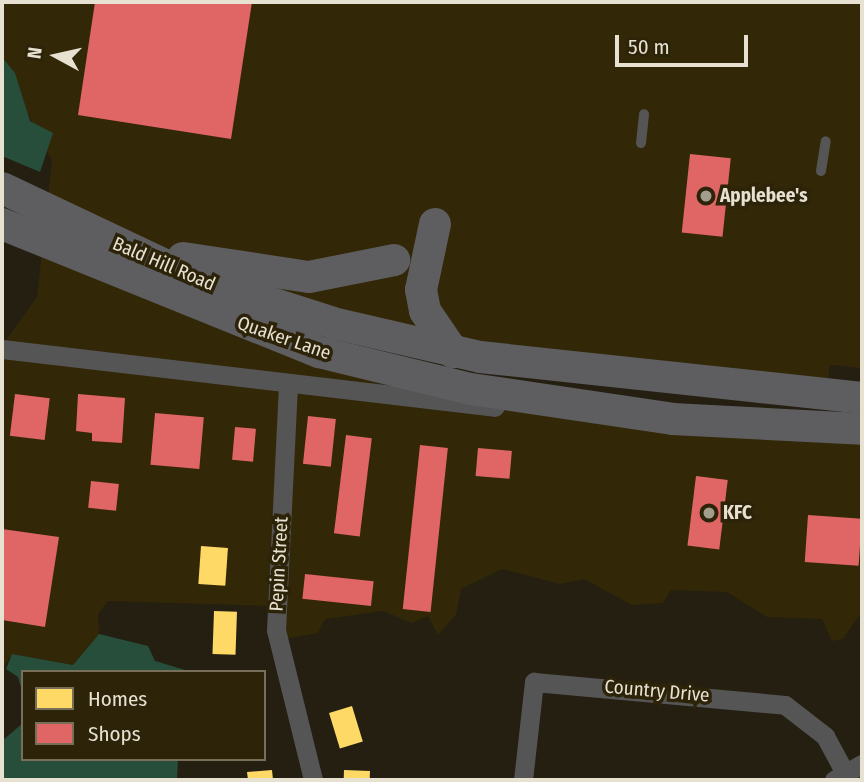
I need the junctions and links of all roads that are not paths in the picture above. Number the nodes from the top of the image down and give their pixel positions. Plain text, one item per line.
1 (644, 114) dead end
2 (826, 141) dead end
3 (641, 143) dead end
4 (821, 172) dead end
5 (2, 188) edge
6 (2, 224) edge
7 (435, 224) dead end
8 (116, 245) junction
9 (394, 260) dead end
10 (333, 323) joint
11 (2, 349) edge
12 (453, 352) junction
13 (677, 381) junction
14 (288, 385) junction
15 (862, 398) edge
16 (580, 408) junction
17 (673, 419) junction
18 (862, 429) edge
19 (847, 772) edge
20 (313, 780) edge
21 (523, 780) edge

1 - 3 lane
2 - 4 lane
5 - 8 main road, Bald Hill Road
6 - 16 main road, Quaker Lane
7 - 12 main road
8 - 9 main road
8 - 10 main road, Bald Hill Road
10 - 12 main road, Quaker Lane
11 - 14 street, Quaker Lane
12 - 13 main road, Quaker Lane
13 - 15 main road, Quaker Lane
13 - 17 main road
14 - 16 street, Quaker Lane
14 - 20 street, Pepin Street
16 - 17 main road, Quaker Lane
17 - 18 main road, Quaker Lane
19 - 21 street, Country Drive

